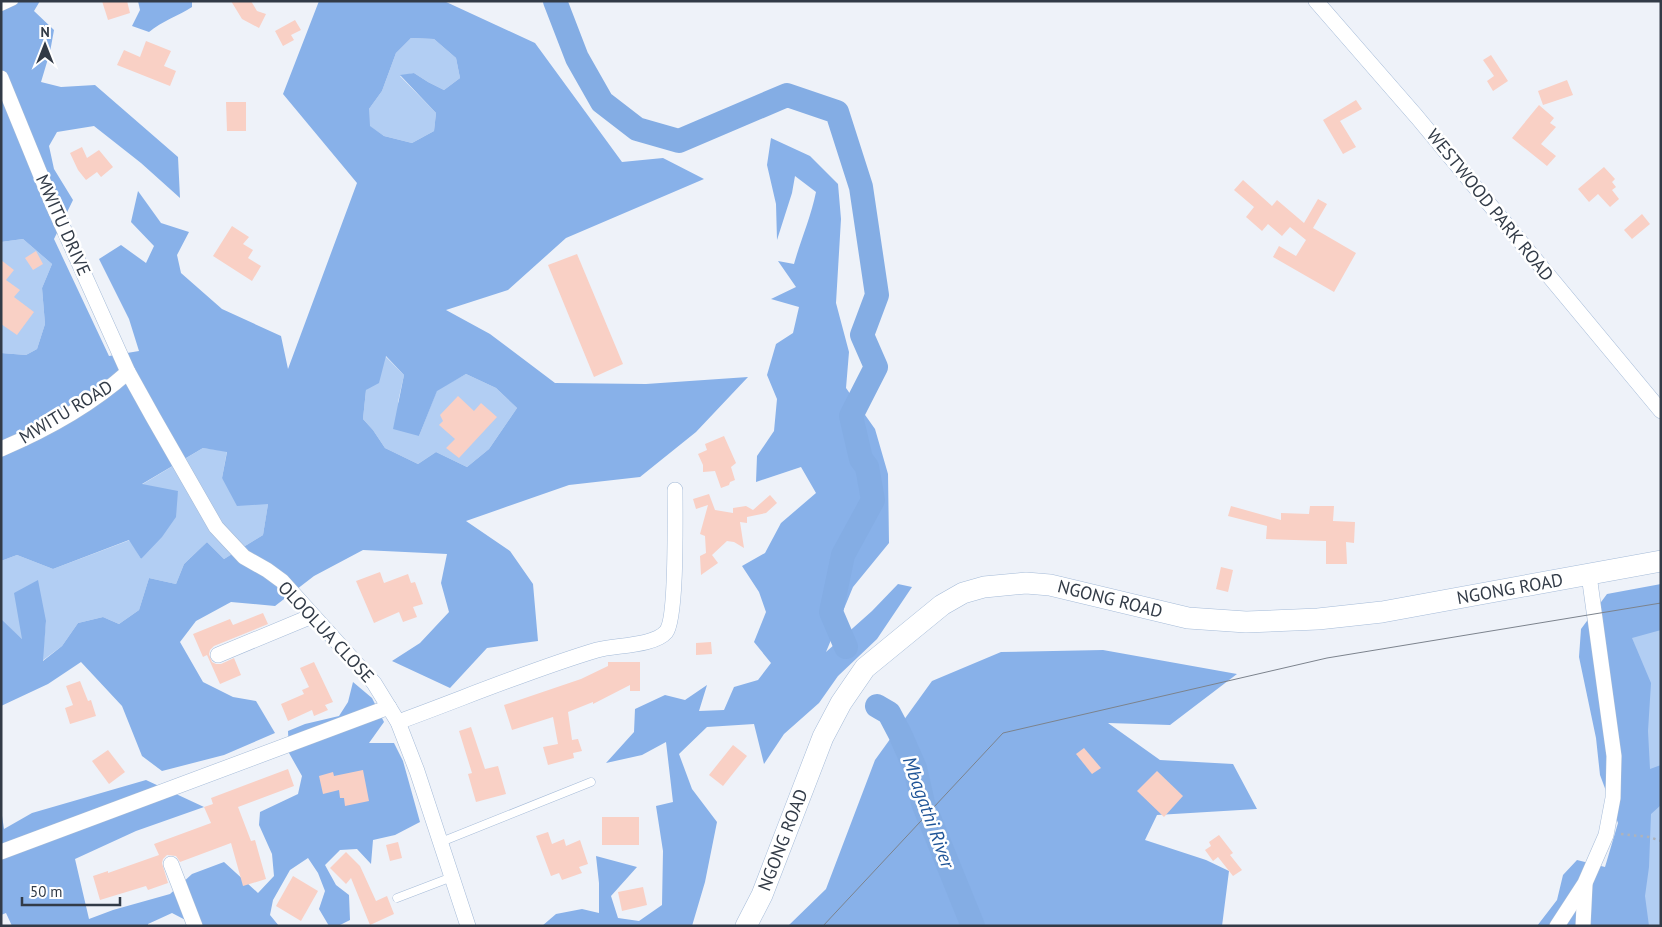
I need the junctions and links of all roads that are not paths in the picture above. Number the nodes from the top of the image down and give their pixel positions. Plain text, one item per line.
1 (14, 1) edge
2 (1316, 1) edge
3 (1, 7) edge
4 (1, 78) edge
5 (128, 372) junction
6 (1661, 411) edge
7 (1, 449) edge
8 (675, 490) dead end
9 (1661, 561) edge
10 (1588, 574) junction
11 (312, 616) junction
12 (218, 655) dead end
13 (389, 707) junction
14 (398, 722) junction
15 (590, 782) dead end
16 (441, 842) junction
17 (1, 852) edge
18 (171, 864) dead end
19 (452, 878) junction
20 (1585, 883) junction
21 (397, 898) dead end
22 (194, 926) edge
23 (468, 926) edge
24 (746, 926) edge
25 (1557, 926) edge
26 (1583, 926) edge

1 - 3 lane
2 - 6 street, WESTWOOD PARK ROAD
4 - 5 street, MWITU DRIVE
5 - 7 street, MWITU ROAD
5 - 11 street, OLOOLUA CLOSE
8 - 14 street
9 - 10 main road, NGONG ROAD
10 - 20 street
10 - 24 main road, NGONG ROAD
11 - 12 street
11 - 13 street, OLOOLUA CLOSE
13 - 14 street, OLOOLUA CLOSE
13 - 17 street
14 - 16 street, OLOOLUA CLOSE
15 - 16 lane
16 - 19 street, OLOOLUA CLOSE
18 - 22 street
19 - 21 lane
19 - 23 street, OLOOLUA CLOSE
20 - 25 street
20 - 26 street

